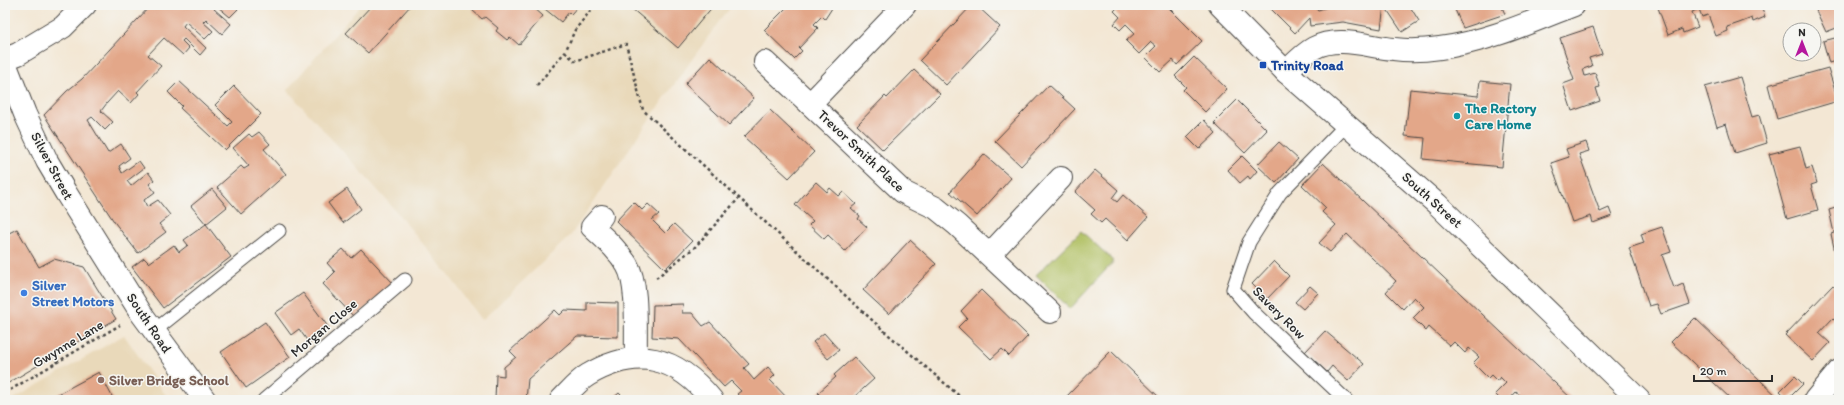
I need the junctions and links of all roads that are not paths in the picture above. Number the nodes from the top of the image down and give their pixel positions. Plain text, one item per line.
1 (85, 5) edge
2 (905, 5) edge
3 (1220, 5) edge
4 (1574, 5) edge
5 (1529, 13) edge
6 (5, 59) edge
7 (765, 62) dead end
8 (5, 63) edge
9 (1286, 72) junction
10 (810, 104) junction
11 (1346, 125) junction
12 (1061, 178) dead end
13 (602, 216) dead end
14 (280, 231) dead end
15 (990, 254) junction
16 (109, 264) joint
17 (406, 280) dead end
18 (1050, 312) dead end
19 (154, 331) junction
20 (636, 357) junction
21 (1839, 371) edge
22 (205, 400) edge
23 (264, 400) edge
24 (560, 400) edge
25 (712, 400) edge
26 (1346, 400) edge
27 (1639, 400) edge
28 (1815, 400) edge

1 - 6 street
2 - 10 street, Trevor Smith Place
3 - 9 street, South Street
4 - 5 street
5 - 9 street
7 - 10 street, Trevor Smith Place
8 - 16 street, Silver Street
9 - 11 street, South Street
10 - 15 street, Trevor Smith Place
11 - 26 lane, Savery Row
11 - 27 street, South Street
12 - 15 street
13 - 20 street
14 - 19 lane
15 - 18 street, Trevor Smith Place
16 - 19 street, South Road
17 - 23 lane, Morgan Close
19 - 22 street, South Road
20 - 24 street
20 - 25 street
21 - 28 street

